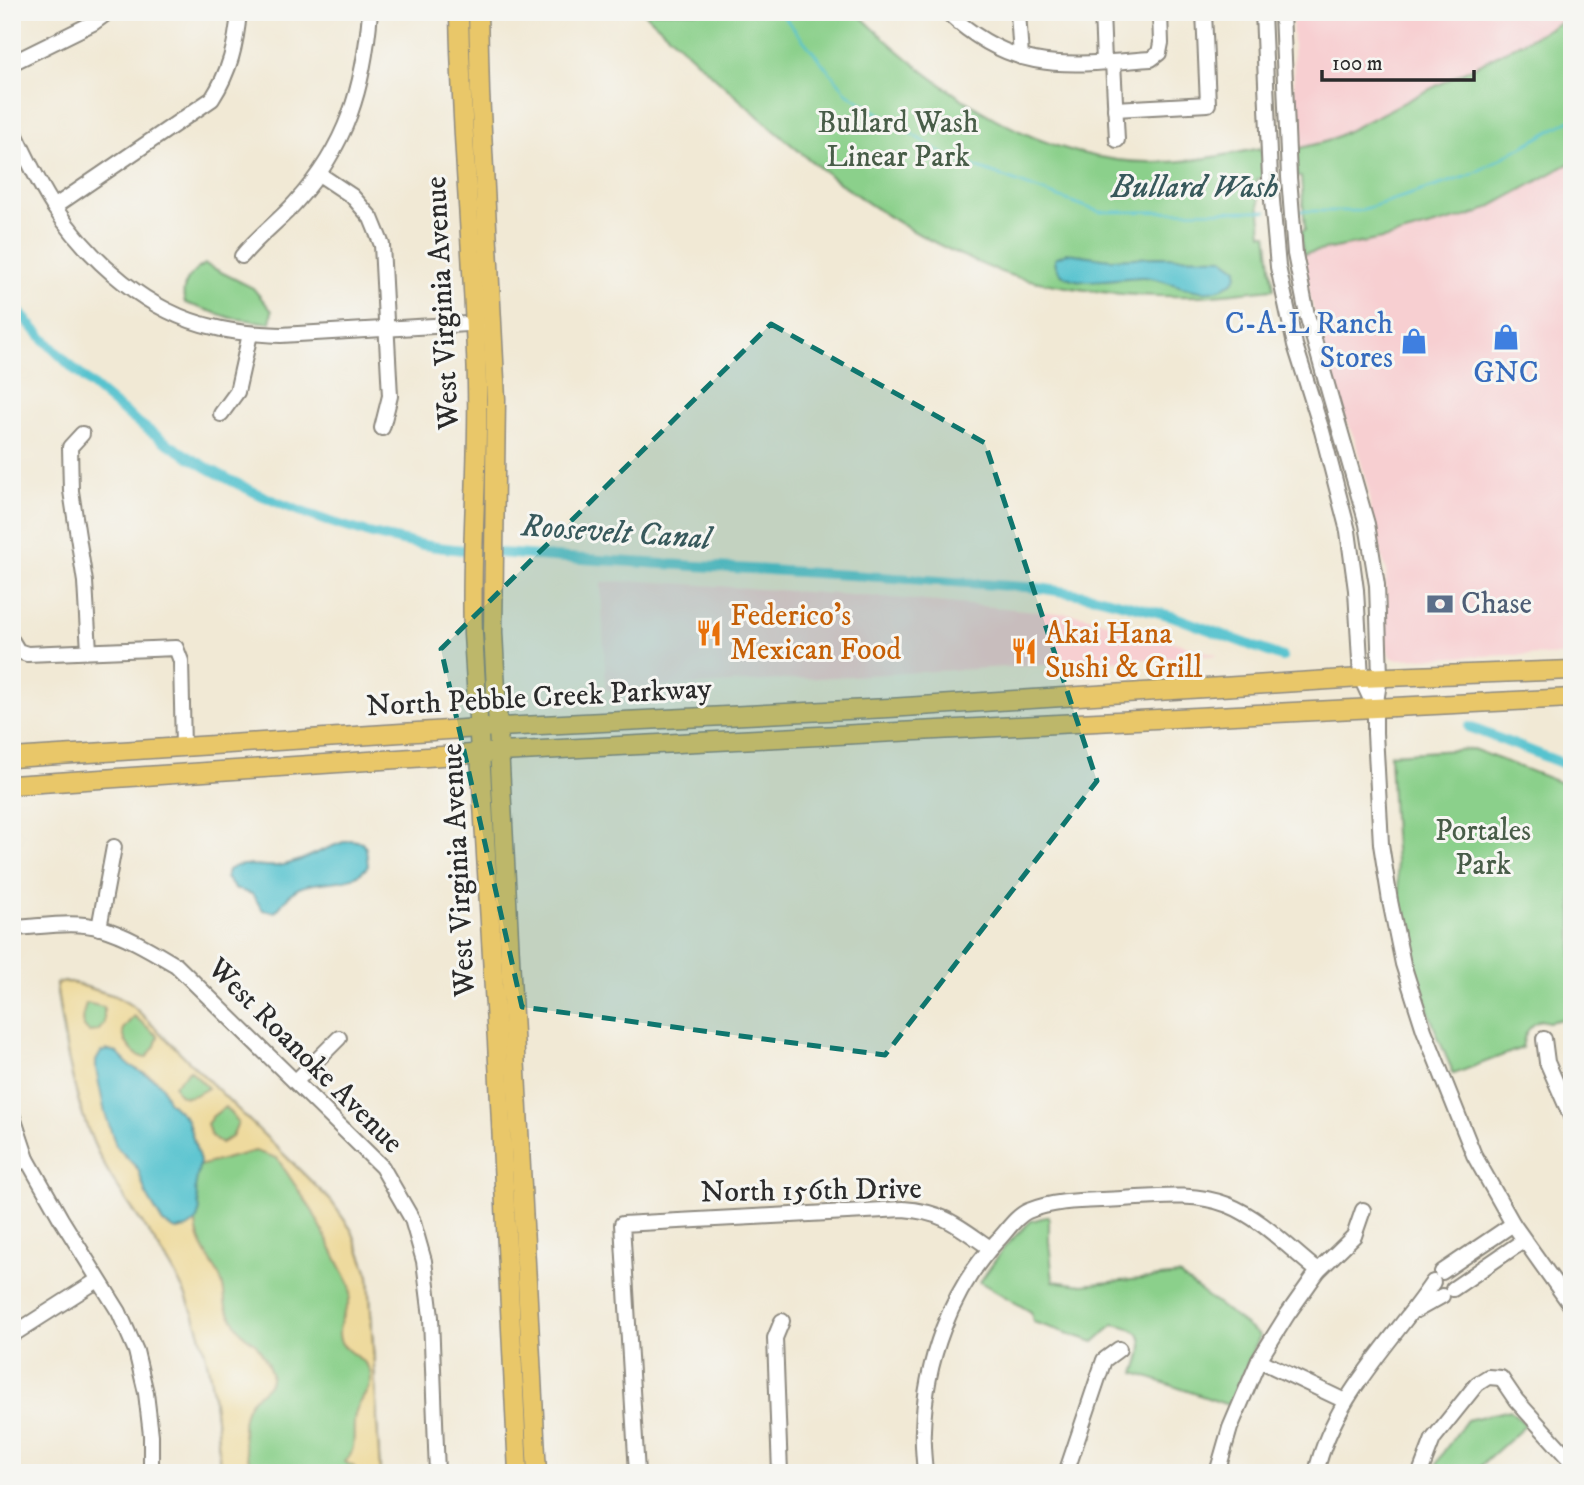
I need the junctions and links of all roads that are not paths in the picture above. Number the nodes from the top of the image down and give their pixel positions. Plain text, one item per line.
1 (239, 12) edge
2 (370, 12) edge
3 (459, 12) edge
4 (478, 12) edge
5 (947, 12) edge
6 (1018, 12) edge
7 (1101, 12) edge
8 (1160, 12) edge
9 (1204, 12) edge
10 (1263, 12) edge
11 (1282, 12) edge
12 (104, 14) edge
13 (1021, 57) junction
14 (1109, 62) junction
15 (12, 63) edge
16 (1115, 109) junction
17 (12, 127) edge
18 (1117, 140) dead end
19 (319, 174) junction
20 (54, 207) junction
21 (243, 256) dead end
22 (484, 323) junction
23 (387, 329) junction
24 (250, 334) junction
25 (221, 414) dead end
26 (382, 428) dead end
27 (82, 434) dead end
28 (15, 646) edge
29 (89, 651) junction
30 (1572, 670) edge
31 (1380, 677) junction
32 (1361, 678) junction
33 (1572, 690) edge
34 (1563, 698) edge
35 (1375, 708) junction
36 (499, 727) junction
37 (479, 728) junction
38 (183, 747) junction
39 (500, 752) junction
40 (482, 753) junction
41 (12, 758) edge
42 (185, 773) junction
43 (12, 785) edge
44 (114, 847) dead end
45 (12, 928) edge
46 (99, 928) junction
47 (339, 1038) dead end
48 (1544, 1039) dead end
49 (296, 1081) junction
50 (12, 1114) edge
51 (1572, 1119) edge
52 (27, 1160) junction
53 (12, 1166) edge
54 (1363, 1210) dead end
55 (1513, 1224) junction
56 (1523, 1241) junction
57 (987, 1252) junction
58 (1318, 1271) junction
59 (1442, 1273) junction
60 (98, 1280) junction
61 (1452, 1289) junction
62 (1572, 1307) edge
63 (1413, 1312) junction
64 (782, 1321) dead end
65 (12, 1335) edge
66 (1119, 1349) dead end
67 (1259, 1360) junction
68 (1345, 1401) junction
69 (1572, 1462) edge
70 (150, 1473) edge
71 (437, 1473) edge
72 (519, 1473) edge
73 (537, 1473) edge
74 (637, 1473) edge
75 (780, 1473) edge
76 (925, 1473) edge
77 (1066, 1473) edge
78 (1217, 1473) edge
79 (1316, 1473) edge
80 (1420, 1473) edge

1 - 20 street
2 - 19 street
3 - 22 main road, West Virginia Avenue
4 - 22 main road, West Virginia Avenue
5 - 13 street
6 - 13 street
7 - 14 street
8 - 14 street
9 - 16 street
10 - 32 street
11 - 31 street
12 - 15 street
13 - 14 street
14 - 16 street
16 - 18 street
17 - 20 street
19 - 21 street
19 - 23 street
20 - 24 street
22 - 23 street
22 - 36 main road, West Virginia Avenue
22 - 37 main road, West Virginia Avenue
23 - 24 street
23 - 26 street
24 - 25 street
27 - 29 street
28 - 29 street
29 - 38 street
30 - 31 main road, North Pebble Creek Parkway
31 - 32 main road, North Pebble Creek Parkway
31 - 35 street
32 - 35 street
32 - 36 main road, North Pebble Creek Parkway
33 - 34 main road
34 - 35 main road, North Pebble Creek Parkway
35 - 39 main road, North Pebble Creek Parkway
35 - 55 street
36 - 37 main road, North Pebble Creek Parkway
36 - 39 main road, West Virginia Avenue
37 - 38 main road, North Pebble Creek Parkway
37 - 40 main road, West Virginia Avenue
38 - 41 main road, North Pebble Creek Parkway
38 - 42 main road
39 - 40 main road, North Pebble Creek Parkway
39 - 73 main road, West Virginia Avenue
40 - 42 main road, North Pebble Creek Parkway
40 - 72 main road, West Virginia Avenue
42 - 43 main road, North Pebble Creek Parkway
44 - 46 street
45 - 46 street, West Roanoke Avenue
46 - 49 street, West Roanoke Avenue
47 - 49 street
48 - 51 street
49 - 71 street, West Roanoke Avenue
50 - 52 street
52 - 53 street
52 - 60 street
54 - 58 street
55 - 56 street
55 - 59 street
56 - 61 street
56 - 62 street
57 - 58 street
57 - 74 street, North 156th Drive
57 - 76 street
58 - 67 street
59 - 61 street
59 - 63 street
60 - 65 street
60 - 70 street
61 - 63 street
63 - 68 street
64 - 75 street
66 - 77 street
67 - 68 street
67 - 78 street
68 - 79 street
69 - 80 street

